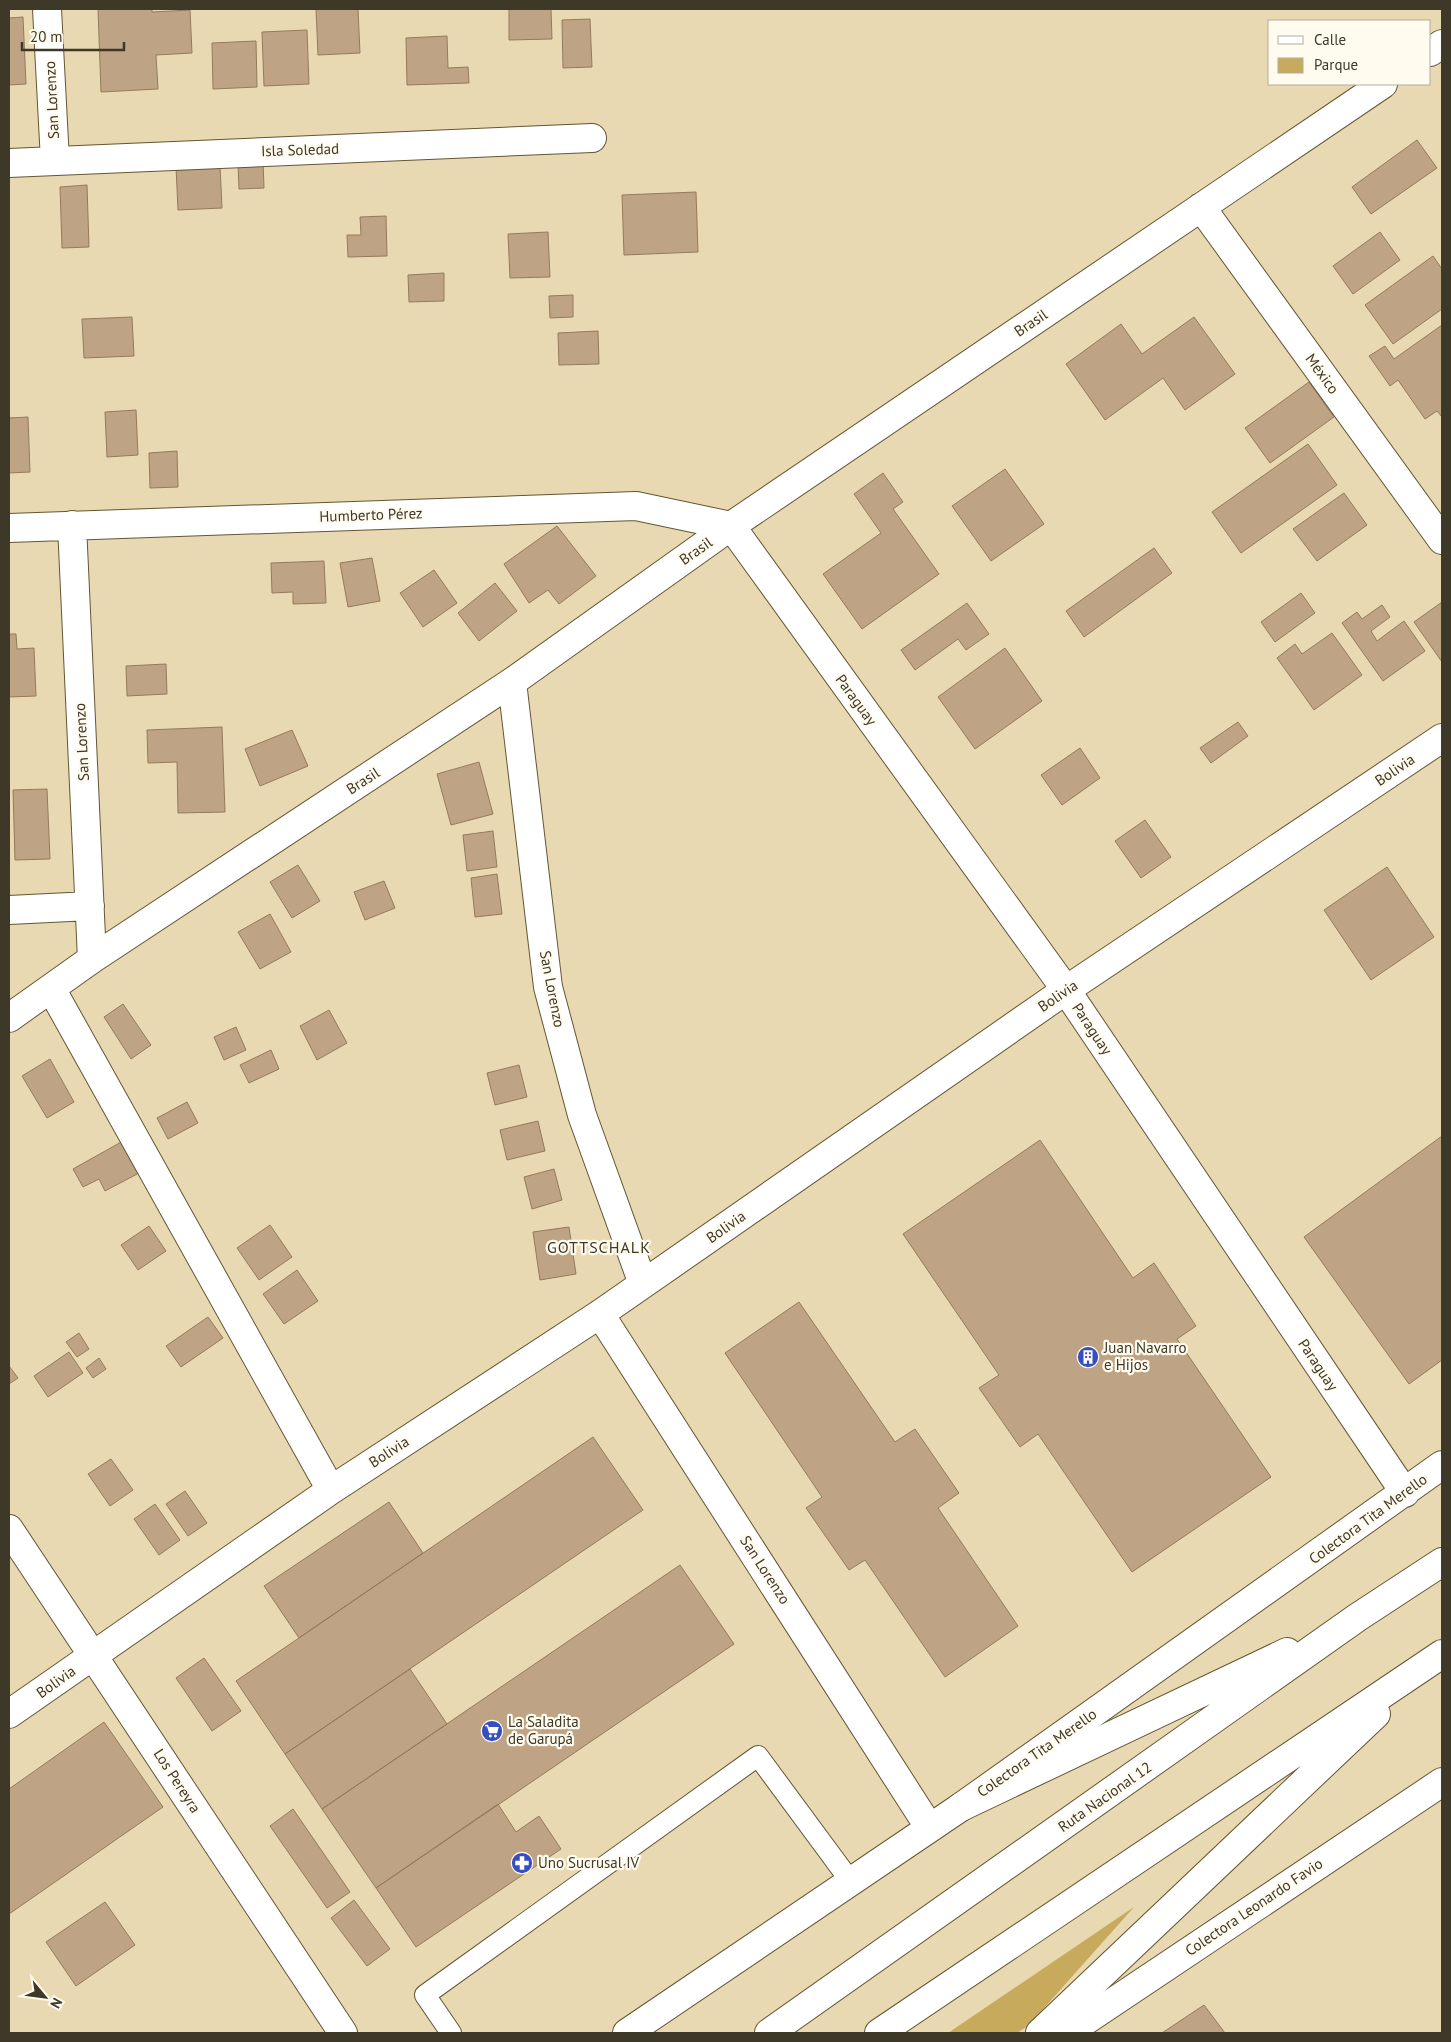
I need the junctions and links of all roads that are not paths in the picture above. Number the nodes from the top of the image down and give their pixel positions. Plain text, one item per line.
1 (47, 9) edge
2 (1442, 44) edge
3 (1431, 51) edge
4 (1382, 85) edge
5 (592, 138) dead end
6 (55, 161) junction
7 (9, 162) edge
8 (1201, 207) junction
9 (72, 525) junction
10 (731, 526) junction
11 (9, 528) edge
12 (1442, 540) edge
13 (512, 682) junction
14 (1442, 738) edge
15 (90, 906) junction
16 (9, 910) edge
17 (92, 959) junction
18 (52, 990) junction
19 (1066, 990) junction
20 (9, 1018) edge
21 (643, 1284) junction
22 (600, 1314) junction
23 (1442, 1465) edge
24 (331, 1490) junction
25 (1405, 1493) junction
26 (9, 1530) edge
27 (1442, 1562) edge
28 (1358, 1617) junction
29 (94, 1655) junction
30 (1438, 1658) edge
31 (9, 1714) edge
32 (1442, 1782) edge
33 (961, 1807) junction
34 (930, 1827) junction
35 (851, 1882) junction
36 (343, 2033) edge
37 (450, 2033) edge
38 (627, 2033) edge
39 (769, 2033) edge
40 (879, 2033) edge
41 (1040, 2033) edge
42 (1067, 2033) edge

1 - 6 main road, San Lorenzo
2 - 3 main road
4 - 8 main road, Brasil
5 - 6 main road, Isla Soledad
6 - 7 main road, Isla Soledad
8 - 10 main road, Brasil
8 - 12 main road, México
9 - 10 main road, Humberto Pérez
9 - 11 main road, Humberto Pérez
9 - 15 main road, San Lorenzo
10 - 13 main road, Brasil
10 - 19 main road, Paraguay
13 - 17 main road, Brasil
13 - 21 main road, San Lorenzo
14 - 19 main road, Bolivia
15 - 16 main road
15 - 17 main road, San Lorenzo
17 - 18 main road, Brasil
18 - 20 main road, Brasil
18 - 24 main road
19 - 21 main road, Bolivia
19 - 25 main road, Paraguay
21 - 22 main road, Bolivia
22 - 24 main road, Bolivia
22 - 34 main road, San Lorenzo
23 - 25 main road, Colectora Tita Merello
24 - 29 main road, Bolivia
25 - 33 main road, Colectora Tita Merello
26 - 29 main road, Los Pereyra
27 - 28 main road, Ruta Nacional 12
28 - 33 main road
28 - 39 main road, Ruta Nacional 12
29 - 31 main road, Bolivia
29 - 36 main road, Los Pereyra
30 - 40 main road
30 - 41 main road
32 - 42 main road, Colectora Leonardo Favio
33 - 34 main road, Colectora Tita Merello
34 - 35 main road, Colectora Tita Merello
35 - 37 lane
35 - 38 main road, Colectora Tita Merello

